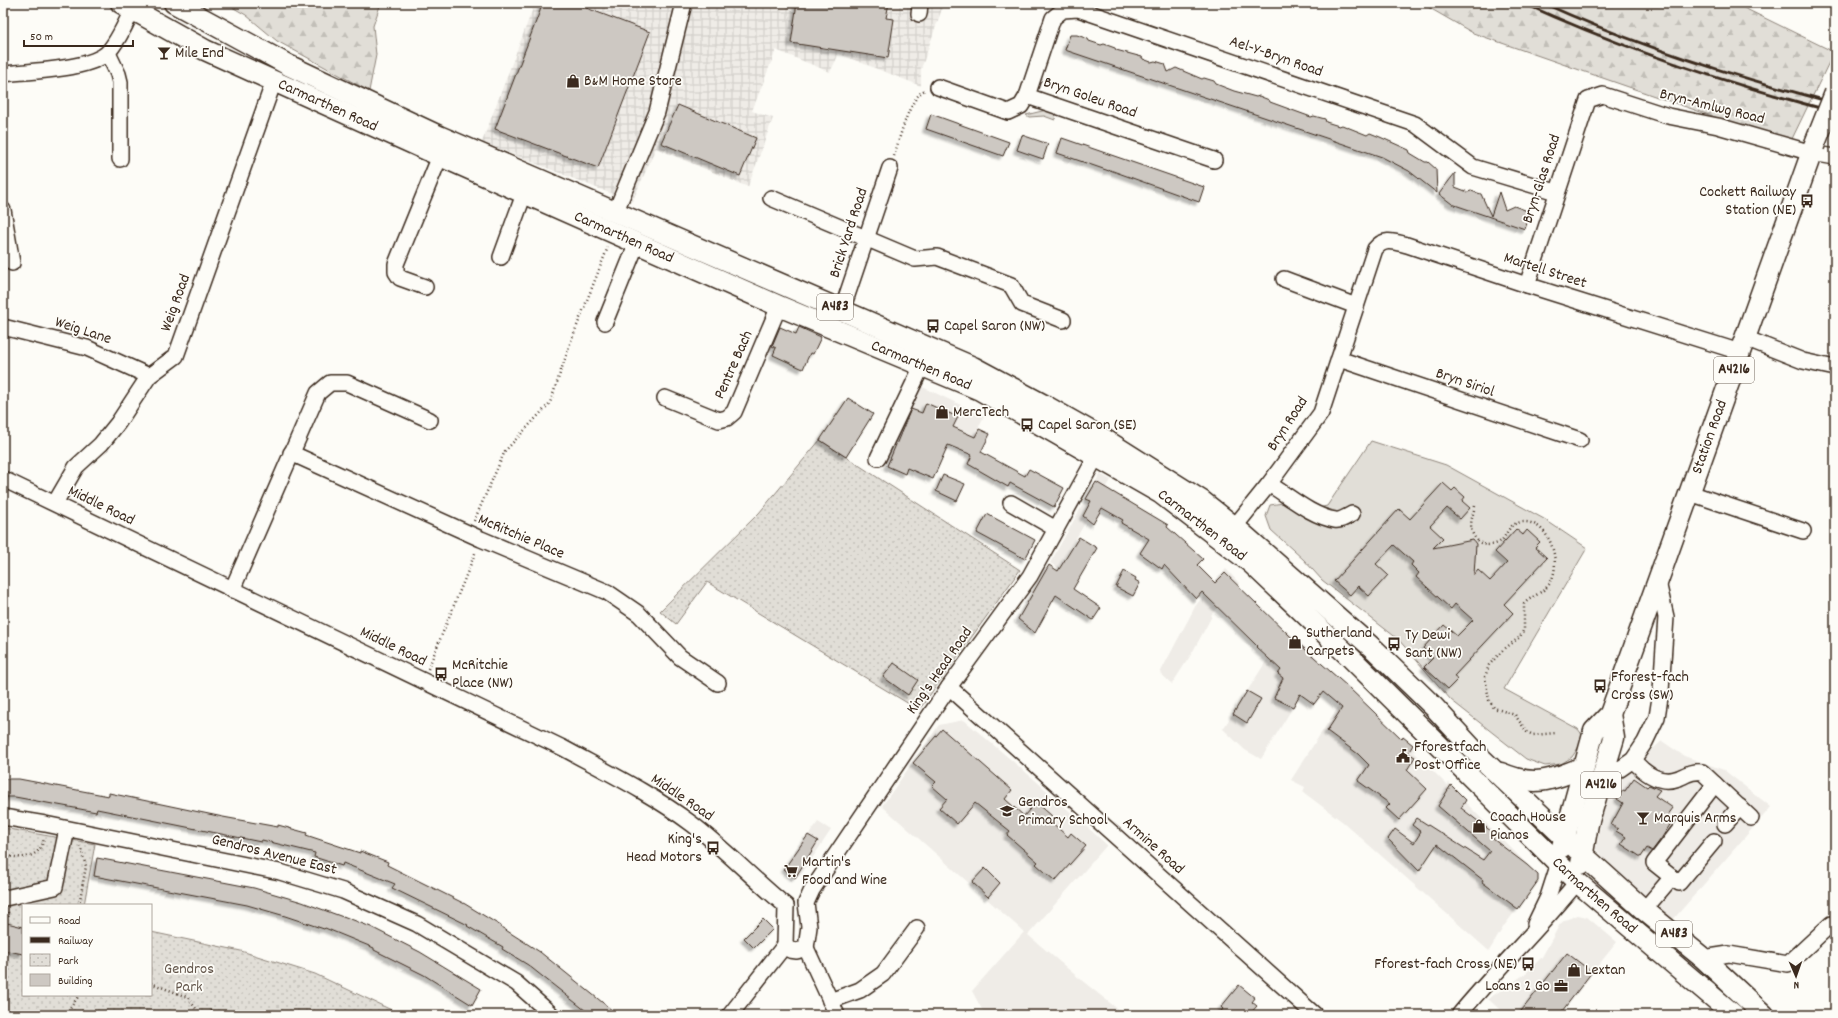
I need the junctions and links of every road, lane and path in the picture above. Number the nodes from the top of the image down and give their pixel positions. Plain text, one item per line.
1 (174, 3) edge
2 (684, 3) edge
3 (130, 5) edge
4 (108, 52) junction
5 (3, 74) edge
6 (274, 81) junction
7 (938, 87) joint
8 (1835, 93) edge
9 (1603, 95) joint
10 (1027, 96) junction
11 (1813, 149) junction
12 (440, 156) junction
13 (1835, 157) edge
14 (120, 159) dead end
15 (1214, 160) dead end
16 (890, 168) joint
17 (1556, 192) junction
18 (524, 194) junction
19 (771, 198) dead end
20 (3, 210) edge
21 (615, 213) junction
22 (613, 234) junction
23 (866, 239) junction
24 (637, 243) junction
25 (501, 257) dead end
26 (12, 262) dead end
27 (1284, 279) dead end
28 (1364, 283) joint
29 (1527, 285) junction
30 (425, 287) dead end
31 (779, 306) junction
32 (1356, 306) junction
33 (842, 310) junction
34 (1063, 320) dead end
35 (605, 322) dead end
36 (3, 327) edge
37 (1743, 345) junction
38 (1339, 360) junction
39 (922, 366) junction
40 (1835, 368) edge
41 (149, 376) junction
42 (665, 398) dead end
43 (430, 420) dead end
44 (1580, 440) dead end
45 (291, 453) junction
46 (1097, 455) junction
47 (878, 458) dead end
48 (3, 479) edge
49 (1269, 484) junction
50 (1690, 493) junction
51 (55, 503) junction
52 (1011, 503) dead end
53 (1474, 506) dead end
54 (1352, 514) dead end
55 (1236, 528) junction
56 (1056, 529) junction
57 (1803, 531) dead end
58 (474, 536) junction
59 (1658, 582) junction
60 (232, 590) junction
61 (423, 681) junction
62 (718, 683) dead end
63 (950, 687) junction
64 (1610, 714) junction
65 (1556, 733) dead end
66 (1633, 760) junction
67 (1583, 767) junction
68 (1493, 770) junction
69 (1605, 772) junction
70 (1715, 784) junction
71 (1740, 807) junction
72 (3, 818) edge
73 (1752, 818) dead end
74 (45, 824) junction
75 (1725, 824) dead end
76 (74, 830) junction
77 (1564, 837) junction
78 (1714, 841) dead end
79 (3, 855) edge
80 (1583, 855) junction
81 (1559, 863) junction
82 (1672, 877) junction
83 (1577, 882) junction
84 (5, 898) dead end
85 (806, 903) junction
86 (79, 904) edge
87 (786, 906) junction
88 (1644, 910) junction
89 (1831, 924) dead end
90 (917, 928) dead end
91 (1530, 936) junction
92 (785, 945) junction
93 (806, 948) junction
94 (1704, 958) junction
95 (152, 983) edge
96 (79, 996) edge
97 (830, 1001) junction
98 (66, 1015) edge
99 (203, 1015) edge
100 (225, 1015) edge
101 (307, 1015) edge
102 (332, 1015) edge
103 (552, 1015) edge
104 (730, 1015) edge
105 (836, 1015) edge
106 (1315, 1015) edge
107 (1459, 1015) edge
108 (1734, 1015) edge
109 (1764, 1015) edge

1 - 21 main road, Carmarthen Road / A483
2 - 21 street
3 - 4 street
3 - 6 main road, Carmarthen Road / A483
4 - 5 street
4 - 14 street
6 - 12 main road, Carmarthen Road / A483
6 - 41 street, Weig Road
7 - 10 street, Bryn Goleu Road
7 - 16 path
8 - 11 main road, Station Road / A4216, bridge
9 - 11 street, Bryn-Amlwg Road
9 - 17 street, Bryn-Glas Road
10 - 15 street, Bryn Goleu Road
10 - 17 street, Ael-Y-Bryn Road
11 - 13 street, Bryn-Amlwg Road
11 - 37 main road, Station Road / A4216
12 - 18 main road, Carmarthen Road / A483
12 - 30 street
16 - 23 street, Brick Yard Road
17 - 29 street, Bryn-Glas Road
18 - 22 main road, Carmarthen Road / A483
18 - 25 street
19 - 23 street
20 - 26 street
21 - 33 main road, Carmarthen Road / A483
22 - 24 main road, Carmarthen Road / A483
22 - 58 path
23 - 33 street, Brick Yard Road
23 - 34 street
24 - 31 main road, Carmarthen Road / A483
24 - 35 street
27 - 32 street
28 - 29 street, Martell Street
28 - 32 street, Bryn Road
29 - 37 street, Martell Street
31 - 39 main road, Carmarthen Road / A483
31 - 42 street, Pentre Bach
32 - 38 street, Bryn Road
33 - 55 main road, Carmarthen Road / A483
36 - 41 street, Weig Lane
37 - 40 street, Martell Street
37 - 50 main road, Station Road / A4216
38 - 44 street, Bryn Siriol
38 - 49 street, Bryn Road
39 - 46 main road, Carmarthen Road / A483
39 - 47 street
41 - 51 street, Weig Road
43 - 45 street
45 - 58 street, McRitchie Place
45 - 60 street
46 - 56 street, King's Head Road
46 - 81 main road, Carmarthen Road / A483
48 - 51 street, Middle Road
49 - 54 street
49 - 55 street, Bryn Road
50 - 57 street
50 - 59 main road, Station Road / A4216
51 - 60 street, Middle Road
52 - 56 street
53 - 65 path
55 - 68 main road, Carmarthen Road / A483
56 - 63 street, King's Head Road
58 - 61 path
58 - 62 street, McRitchie Place
59 - 64 main road, Station Road / A4216
59 - 66 street
60 - 61 street, Middle Road
61 - 87 street, Middle Road
63 - 85 street, King's Head Road
63 - 106 street, Armine Road
64 - 67 main road, Station Road / A4216
64 - 69 main road, Station Road / A4216
66 - 69 street
66 - 70 street
67 - 68 main road
67 - 77 main road, Station Road / A4216
68 - 77 main road, Carmarthen Road / A483
69 - 80 main road, Station Road / A4216
70 - 71 street
70 - 82 street
71 - 73 street
71 - 75 street
72 - 74 street, Gendros Avenue East
74 - 76 street, Gendros Avenue East
74 - 79 path
76 - 84 street
76 - 86 path
76 - 103 street, Gendros Avenue East
77 - 80 main road, Carmarthen Road / A483
77 - 81 main road, Station Road
78 - 82 street
80 - 83 main road, Station Road
80 - 88 main road, Carmarthen Road / A483
81 - 83 main road, Carmarthen Road / A483
81 - 91 street
82 - 88 street
83 - 91 street
83 - 108 main road, Carmarthen Road / A483
85 - 87 street
85 - 93 street
87 - 92 street
88 - 94 main road, Carmarthen Road / A483
89 - 94 street
90 - 97 street
91 - 107 street
92 - 93 street
92 - 104 street
93 - 97 street
94 - 109 main road, Carmarthen Road / A483
95 - 99 path
96 - 98 path
97 - 105 street
99 - 100 path
101 - 102 path

